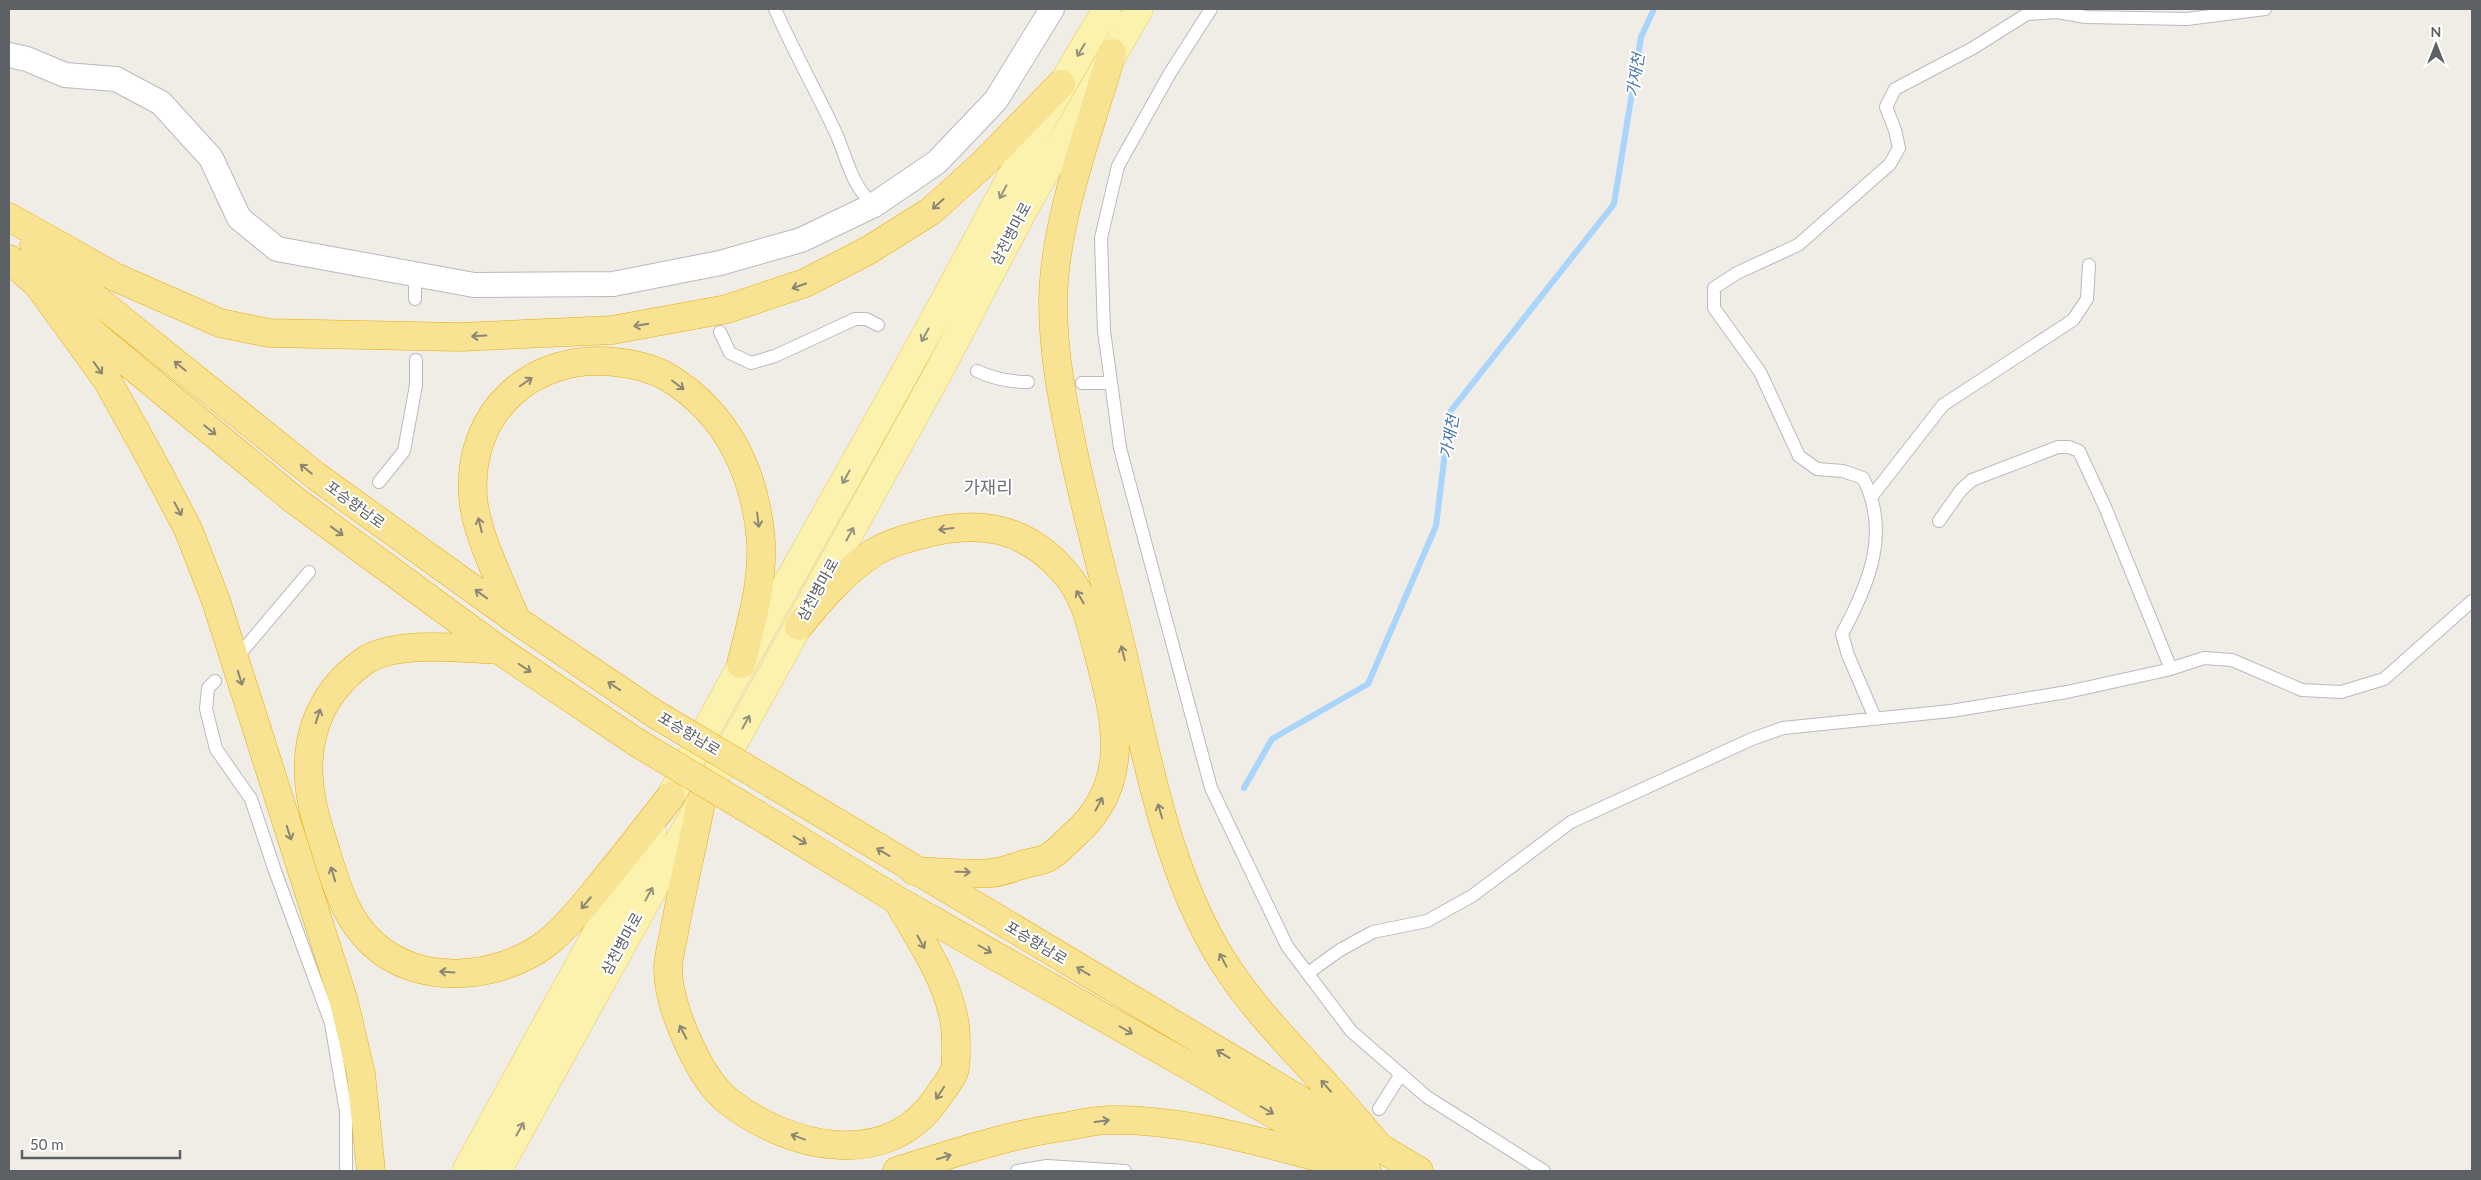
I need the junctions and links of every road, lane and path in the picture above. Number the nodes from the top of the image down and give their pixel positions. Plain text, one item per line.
1 (775, 9) edge
2 (1052, 9) edge
3 (1107, 9) edge
4 (1140, 9) edge
5 (1211, 9) edge
6 (2265, 9) edge
7 (1112, 53) junction
8 (9, 55) edge
9 (1061, 84) junction
10 (874, 205) junction
11 (9, 217) edge
12 (9, 224) edge
13 (9, 259) edge
14 (2089, 265) dead end
15 (415, 274) junction
16 (38, 286) junction
17 (415, 299) dead end
18 (878, 325) dead end
19 (720, 332) dead end
20 (416, 360) dead end
21 (977, 371) dead end
22 (1028, 382) dead end
23 (1082, 383) dead end
24 (1111, 383) junction
25 (379, 482) dead end
26 (1872, 496) junction
27 (1939, 522) dead end
28 (309, 572) dead end
29 (2472, 601) edge
30 (516, 620) junction
31 (799, 626) junction
32 (244, 649) dead end
33 (498, 650) junction
34 (741, 664) junction
35 (2171, 669) junction
36 (215, 681) dead end
37 (1874, 718) junction
38 (671, 796) junction
39 (701, 802) junction
40 (914, 871) junction
41 (898, 900) junction
42 (1308, 973) junction
43 (1401, 1074) junction
44 (1379, 1109) dead end
45 (1381, 1148) junction
46 (1366, 1170) edge
47 (346, 1171) edge
48 (371, 1171) edge
49 (466, 1171) edge
50 (497, 1171) edge
51 (897, 1171) edge
52 (1017, 1171) edge
53 (1125, 1171) edge
54 (1419, 1171) edge
55 (1544, 1171) edge

1 - 10 lane
2 - 10 street
3 -> 9 main road, 삼천병마로
4 - 7 main road, 삼천병마로
5 - 24 lane
6 - 26 lane
31 -> 7 main road, 삼천병마로
45 -> 7 highway
8 - 15 street
9 -> 11 highway
9 -> 34 main road, 삼천병마로
10 - 15 street
30 -> 12 highway, 포승향남로
13 - 16 highway, 포승향남로
14 - 26 lane
15 - 17 lane
16 -> 33 highway, 포승향남로
16 -> 48 highway
18 - 19 lane
20 - 25 lane
21 - 22 lane
23 - 24 lane
24 - 42 lane
26 - 37 lane
27 - 35 lane
28 - 32 lane
29 - 35 lane
30 -> 34 highway
40 -> 30 highway, 포승향남로, bridge
39 -> 31 main road, 삼천병마로
40 -> 31 highway
38 -> 33 highway
33 -> 41 highway, 포승향남로, bridge
34 - 38 main road, 삼천병마로
35 - 37 lane
36 - 47 lane
37 - 42 lane
38 - 49 main road, 삼천병마로
41 -> 39 highway
50 -> 39 main road, 삼천병마로
45 -> 40 highway, 포승향남로
41 -> 46 highway, 포승향남로
42 - 43 lane
43 - 44 lane
43 - 55 lane
45 - 54 highway, 포승향남로
51 -> 46 highway
52 - 53 lane

